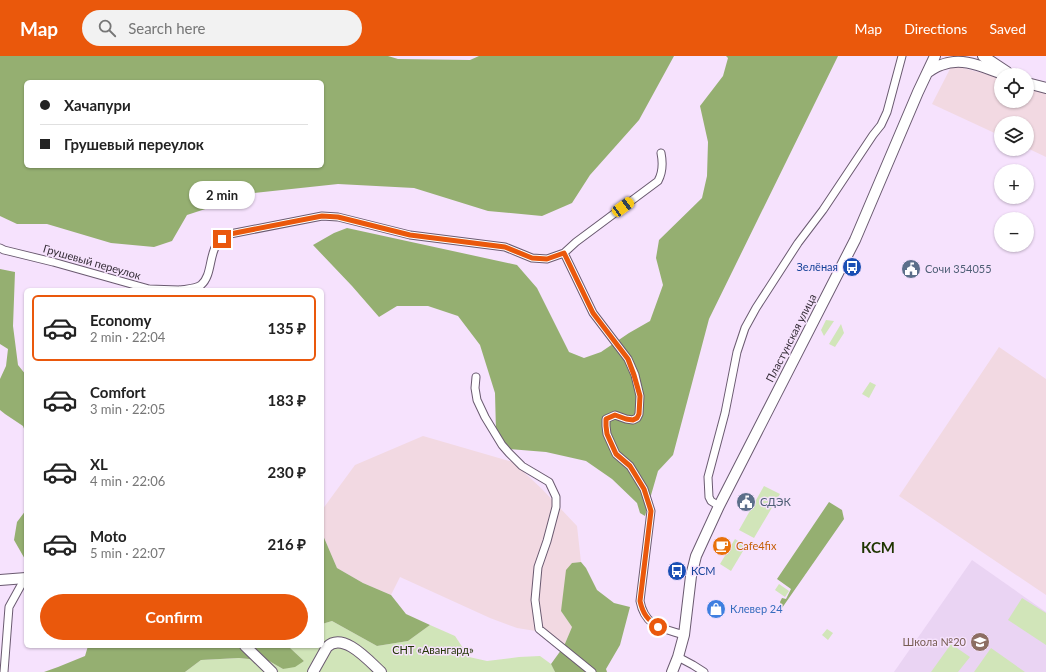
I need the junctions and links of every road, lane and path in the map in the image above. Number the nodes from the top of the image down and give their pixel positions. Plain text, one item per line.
1 (902, 56) edge
2 (935, 56) edge
3 (962, 56) edge
4 (983, 56) edge
5 (973, 63) junction
6 (1001, 68) edge
7 (994, 71) edge
8 (927, 73) junction
9 (1034, 85) edge
10 (1046, 88) edge
11 (661, 153) dead end
12 (0, 248) edge
13 (564, 253) junction
14 (145, 288) edge
15 (192, 288) edge
16 (476, 377) dead end
17 (719, 506) junction
18 (24, 578) edge
19 (0, 580) edge
20 (24, 580) edge
21 (684, 635) junction
22 (247, 648) edge
23 (678, 657) junction
24 (4, 672) edge
25 (272, 672) edge
26 (313, 672) edge
27 (381, 672) edge
28 (592, 672) edge
29 (672, 672) edge
30 (704, 672) edge

1 - 17 street
2 - 8 main road, Пластунская улица
3 - 5 main road
4 - 6 main road
5 - 7 main road
5 - 8 main road
8 - 17 main road, Пластунская улица
9 - 10 main road
11 - 13 street, Грушевый переулок
12 - 14 street, Грушевый переулок
13 - 15 street, Грушевый переулок
13 - 21 street
16 - 28 street
17 - 21 main road, Пластунская улица
18 - 19 main road
20 - 24 street
21 - 23 main road, Пластунская улица
22 - 25 main road
23 - 29 main road, Пластунская улица
23 - 30 street
26 - 27 main road

